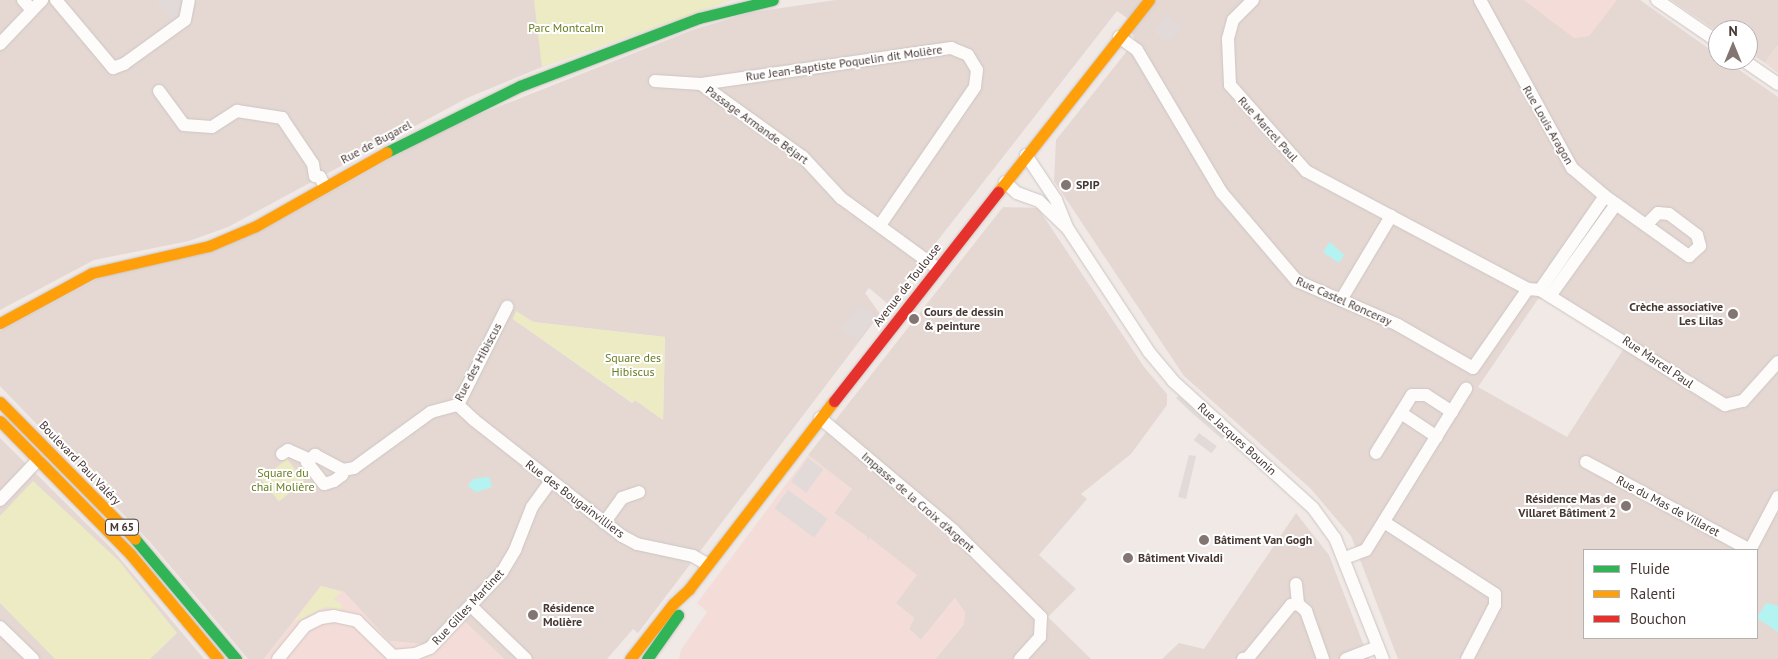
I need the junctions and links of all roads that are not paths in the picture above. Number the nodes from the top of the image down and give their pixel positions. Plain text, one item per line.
1 (22, 0) edge
2 (42, 0) edge
3 (56, 0) edge
4 (189, 0) edge
5 (773, 0) edge
6 (1149, 0) edge
7 (1253, 0) edge
8 (1480, 0) edge
9 (1657, 0) edge
10 (32, 10) junction
11 (1708, 35) edge
12 (1119, 37) junction
13 (0, 44) edge
14 (1758, 70) edge
15 (655, 81) dead end
16 (701, 84) junction
17 (1778, 84) edge
18 (159, 91) dead end
19 (1026, 155) junction
20 (322, 181) junction
21 (1005, 182) junction
22 (1045, 183) junction
23 (1605, 196) junction
24 (1030, 198) junction
25 (1616, 204) junction
26 (1391, 216) junction
27 (880, 225) junction
28 (1646, 225) dead end
29 (1068, 229) junction
30 (937, 268) junction
31 (1540, 292) junction
32 (1341, 300) junction
33 (507, 307) dead end
34 (0, 323) edge
35 (1778, 362) edge
36 (1466, 389) dead end
37 (0, 402) edge
38 (458, 405) junction
39 (1452, 412) junction
40 (1401, 413) junction
41 (820, 418) junction
42 (0, 421) edge
43 (1436, 437) junction
44 (1376, 453) dead end
45 (282, 454) dead end
46 (308, 459) junction
47 (38, 460) junction
48 (1586, 462) dead end
49 (342, 470) junction
50 (551, 481) junction
51 (639, 492) dead end
52 (1778, 497) edge
53 (0, 500) edge
54 (1384, 522) junction
55 (604, 523) junction
56 (1748, 549) edge
57 (1751, 549) edge
58 (1345, 558) junction
59 (707, 564) junction
60 (1296, 584) dead end
61 (690, 589) junction
62 (1298, 604) junction
63 (471, 606) junction
64 (0, 627) edge
65 (1381, 653) edge
66 (33, 659) edge
67 (218, 659) edge
68 (236, 659) edge
69 (278, 659) edge
70 (526, 659) edge
71 (630, 659) edge
72 (651, 659) edge
73 (1020, 659) edge
74 (1244, 659) edge
75 (1323, 659) edge
76 (1346, 659) edge
77 (1467, 659) edge

1 - 10 street
2 - 10 street
3 - 4 street
5 - 20 main road, Rue de Bugarel
6 - 12 main road, Avenue de Toulouse
7 - 26 street, Rue Marcel Paul
8 - 23 street, Rue Louis Aragon
9 - 11 street
10 - 13 street
12 - 19 main road, Avenue de Toulouse
12 - 32 street, Rue Castel Ronceray
14 - 17 street
15 - 16 street, Rue Jean-Baptiste Poquelin dit Molière
16 - 27 street, Passage Armande Béjart
16 - 27 street, Rue Jean-Baptiste Poquelin dit Molière
18 - 20 street
19 - 21 main road, Avenue de Toulouse
19 - 22 street, Rue Jacques Bounin
20 - 34 main road, Rue de Bugarel
21 - 24 street, Rue Jacques Bounin
21 - 30 main road, Avenue de Toulouse
22 - 24 street
22 - 29 street, Rue Jacques Bounin
23 - 25 street, Rue Louis Aragon
23 - 31 street
24 - 29 street, Rue Jacques Bounin
25 - 28 street, Rue Louis Aragon
25 - 31 street
26 - 31 street, Rue Marcel Paul
26 - 32 street
27 - 30 street
29 - 58 street, Rue Jacques Bounin
30 - 41 main road, Avenue de Toulouse
31 - 32 street, Rue Castel Ronceray
31 - 35 street, Rue Marcel Paul
33 - 38 street, Rue des Hibiscus
36 - 39 street
37 - 68 main road, Boulevard Paul Valéry / M 65
38 - 49 street, Rue des Hibiscus
38 - 50 street, Rue des Bougainvilliers
39 - 40 street
39 - 43 street
40 - 43 street
40 - 44 street
41 - 59 main road, Avenue de Toulouse
41 - 73 street, Impasse de la Croix d'Argent
42 - 47 main road, M 65
43 - 54 street
45 - 46 street
46 - 49 street
46 - 49 street, Rue des Hibiscus
47 - 53 street
47 - 67 main road, M 65
48 - 56 street, Rue du Mas de Villaret
50 - 55 street, Rue des Bougainvilliers
50 - 63 street, Rue Gilles Martinet
51 - 55 street
52 - 57 street, Rue du Mas de Villaret
54 - 58 street
54 - 77 street
55 - 59 street, Rue des Bougainvilliers
58 - 65 street, Rue Jacques Bounin
59 - 61 main road, Avenue de Toulouse
60 - 62 street
61 - 71 main road, Avenue de Toulouse
61 - 72 main road, Avenue de Toulouse
62 - 74 street
62 - 75 street
63 - 69 street, Rue Gilles Martinet
63 - 70 street
64 - 66 street
65 - 76 street

